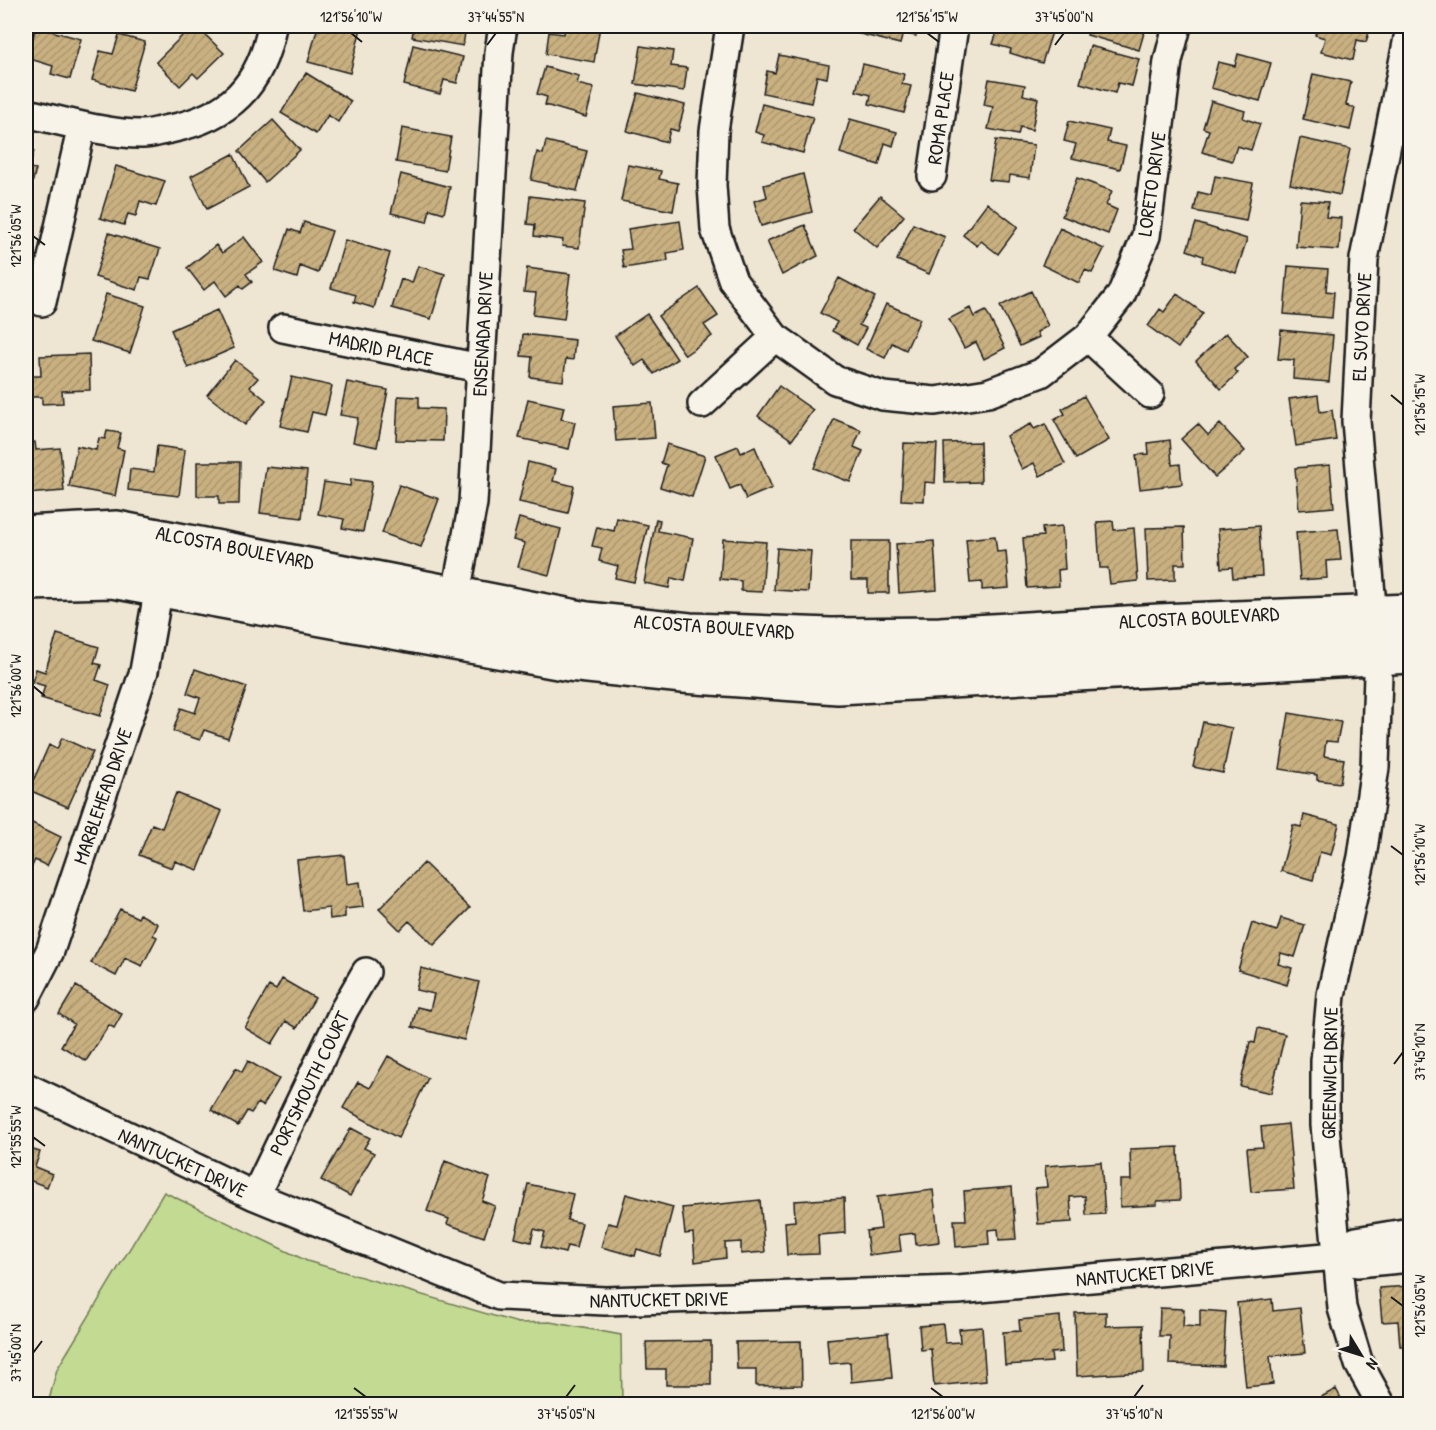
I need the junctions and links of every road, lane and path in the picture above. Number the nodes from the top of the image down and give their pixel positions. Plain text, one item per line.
1 (272, 26) edge
2 (504, 26) edge
3 (730, 26) edge
4 (954, 26) edge
5 (1177, 26) edge
6 (1410, 28) edge
7 (26, 113) edge
8 (82, 126) junction
9 (932, 176) dead end
10 (42, 302) dead end
11 (283, 328) dead end
12 (775, 337) junction
13 (1088, 337) junction
14 (480, 368) junction
15 (1150, 394) dead end
16 (702, 404) dead end
17 (26, 530) edge
18 (26, 555) edge
19 (161, 573) junction
20 (26, 583) edge
21 (1410, 608) edge
22 (451, 616) junction
23 (1410, 628) edge
24 (1374, 632) junction
25 (1410, 656) edge
26 (366, 972) dead end
27 (26, 998) edge
28 (26, 1087) edge
29 (255, 1196) junction
30 (1410, 1232) edge
31 (1336, 1256) junction
32 (1410, 1258) edge
33 (1381, 1404) edge

1 - 8 street
2 - 14 street, ENSENADA DRIVE
3 - 12 street, LORETO DRIVE
4 - 9 street, ROMA PLACE
5 - 13 street, LORETO DRIVE
6 - 24 street, EL SUYO DRIVE
7 - 8 street
8 - 10 street
11 - 14 street, MADRID PLACE
12 - 13 street, LORETO DRIVE
12 - 16 street
13 - 15 street
14 - 22 street, ENSENADA DRIVE
17 - 22 street, ALCOSTA BOULEVARD
18 - 19 main road, ALCOSTA BOULEVARD
19 - 20 main road, ALCOSTA BOULEVARD
19 - 22 main road, ALCOSTA BOULEVARD
19 - 27 street, MARBLEHEAD DRIVE
21 - 24 street, ALCOSTA BOULEVARD
22 - 24 main road, ALCOSTA BOULEVARD
23 - 24 main road, ALCOSTA BOULEVARD
24 - 25 main road, ALCOSTA BOULEVARD
24 - 31 street, GREENWICH DRIVE
26 - 29 street, PORTSMOUTH COURT
28 - 29 street, NANTUCKET DRIVE
29 - 31 street, NANTUCKET DRIVE
30 - 31 street, NANTUCKET DRIVE
31 - 32 street, NANTUCKET DRIVE
31 - 33 street, GREENWICH DRIVE

